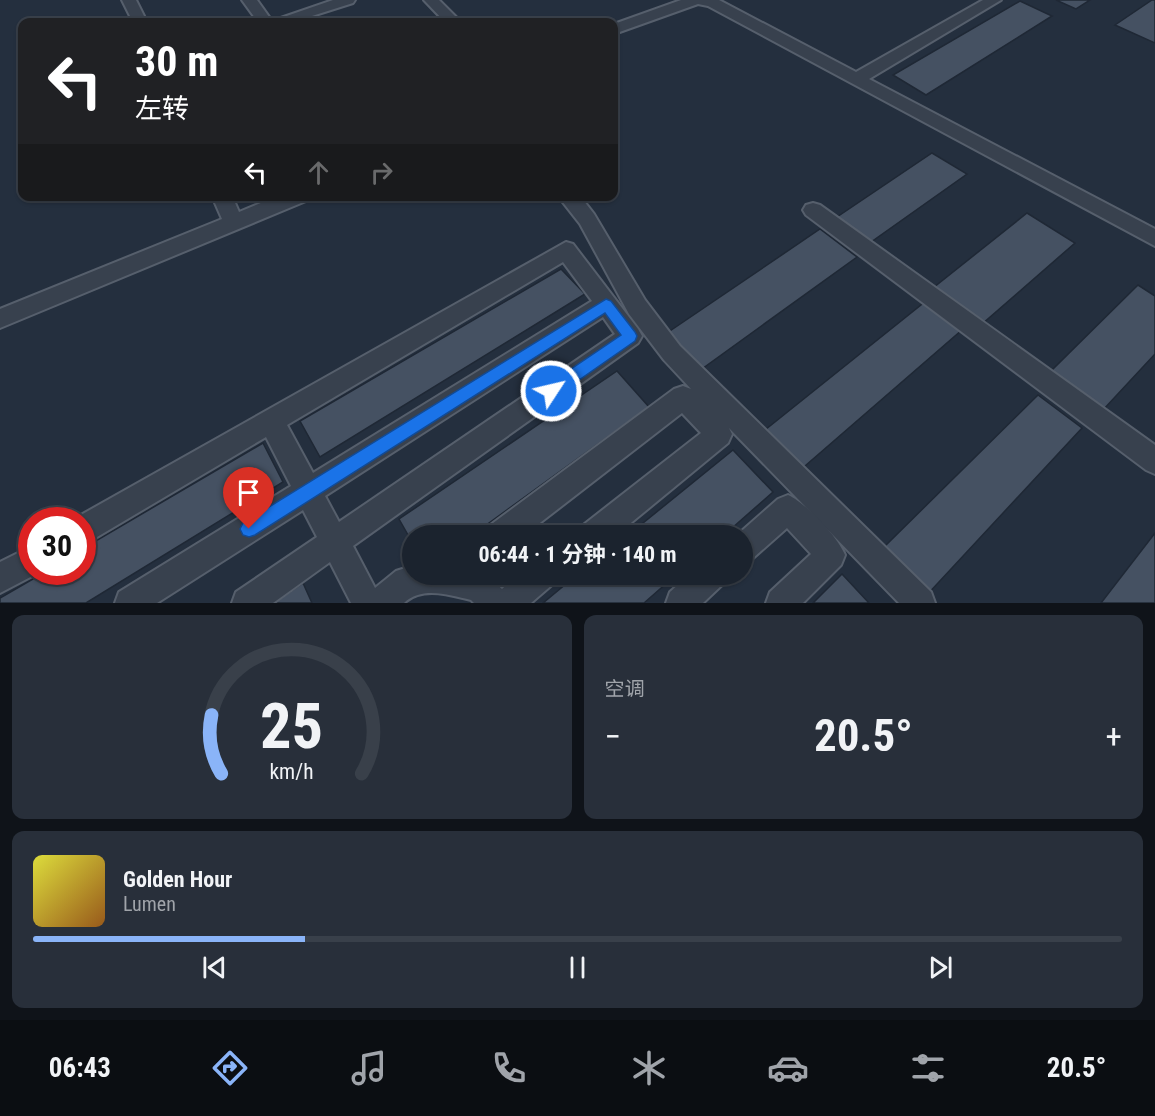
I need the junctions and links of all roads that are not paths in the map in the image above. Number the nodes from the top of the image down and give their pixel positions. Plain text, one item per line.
1 (129, 0) edge
2 (249, 0) edge
3 (348, 0) edge
4 (431, 0) edge
5 (695, 0) edge
6 (700, 0) edge
7 (994, 0) edge
8 (138, 18) edge
9 (262, 18) edge
10 (292, 18) edge
11 (449, 18) edge
12 (618, 28) edge
13 (856, 79) junction
14 (224, 201) edge
15 (287, 201) edge
16 (572, 201) edge
17 (813, 210) dead end
18 (234, 223) junction
19 (1155, 238) edge
20 (606, 304) junction
21 (0, 319) edge
22 (271, 421) junction
23 (1155, 460) edge
24 (308, 492) junction
25 (96, 522) edge
26 (514, 525) edge
27 (606, 525) edge
28 (753, 539) edge
29 (335, 542) junction
30 (18, 568) edge
31 (0, 578) edge
32 (402, 585) edge
33 (473, 585) edge
34 (530, 585) edge
35 (701, 585) edge
36 (130, 603) edge
37 (247, 603) edge
38 (367, 603) edge
39 (381, 603) edge
40 (495, 603) edge
41 (508, 603) edge
42 (681, 603) edge
43 (780, 603) edge
44 (920, 603) edge

1 - 8 street
2 - 9 street
3 - 10 street
4 - 11 street
5 - 12 street
6 - 13 street
7 - 13 street
13 - 19 street
14 - 18 street
15 - 18 street
16 - 44 street
17 - 23 street
18 - 21 street
20 - 22 street
20 - 24 street
20 - 29 street
22 - 24 street
22 - 25 street
24 - 29 street
24 - 36 street
26 - 27 street
28 - 43 street
29 - 37 street
29 - 38 street
30 - 31 street
32 - 39 street
33 - 40 street
34 - 41 street
35 - 42 street

